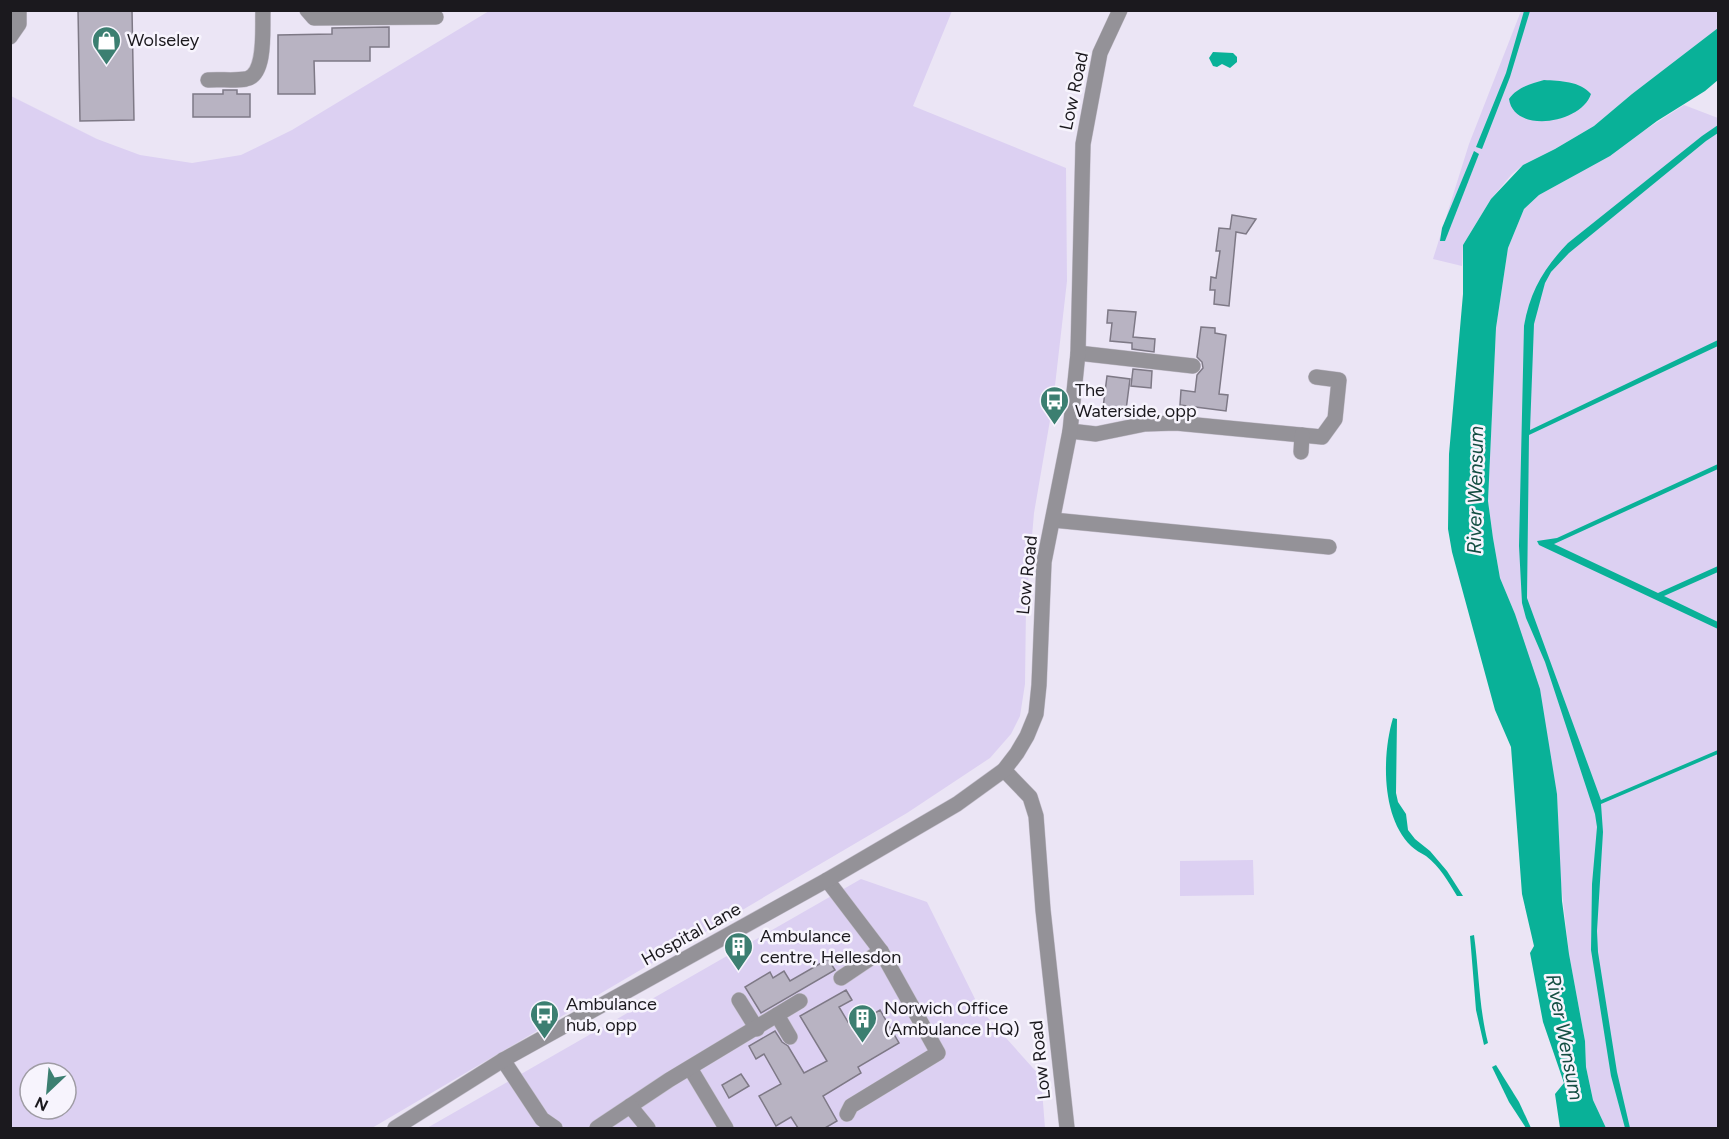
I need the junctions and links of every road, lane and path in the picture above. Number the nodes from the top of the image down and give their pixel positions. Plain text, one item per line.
1 (19, 10) edge
2 (262, 10) edge
3 (307, 10) edge
4 (1120, 10) edge
5 (436, 17) dead end
6 (10, 36) edge
7 (208, 80) dead end
8 (1078, 353) junction
9 (1193, 366) dead end
10 (1316, 376) dead end
11 (1070, 431) junction
12 (1302, 435) junction
13 (1301, 452) dead end
14 (1053, 520) junction
15 (1329, 547) dead end
16 (1004, 770) junction
17 (827, 880) junction
18 (881, 951) junction
19 (841, 978) dead end
20 (739, 1000) dead end
21 (800, 1001) dead end
22 (777, 1015) junction
23 (757, 1029) junction
24 (790, 1037) dead end
25 (503, 1060) junction
26 (690, 1068) junction
27 (630, 1106) junction
28 (847, 1114) dead end
29 (395, 1128) edge
30 (555, 1128) edge
31 (597, 1128) edge
32 (648, 1128) edge
33 (726, 1128) edge
34 (1067, 1128) edge

1 - 6 street
2 - 7 street
3 - 5 street
4 - 8 street, Low Road
8 - 9 street
8 - 11 street, Low Road
10 - 12 street
11 - 12 street
11 - 14 street, Low Road
12 - 13 street
14 - 15 street
14 - 16 street, Low Road
16 - 17 street, Hospital Lane
16 - 34 street, Low Road
17 - 18 street
17 - 25 street, Hospital Lane
18 - 19 street
18 - 28 street
20 - 23 street
21 - 22 street
22 - 23 street
22 - 24 street
23 - 26 street
25 - 29 street, Hospital Lane
25 - 30 street
26 - 27 street
26 - 33 street
27 - 31 street
27 - 32 street

